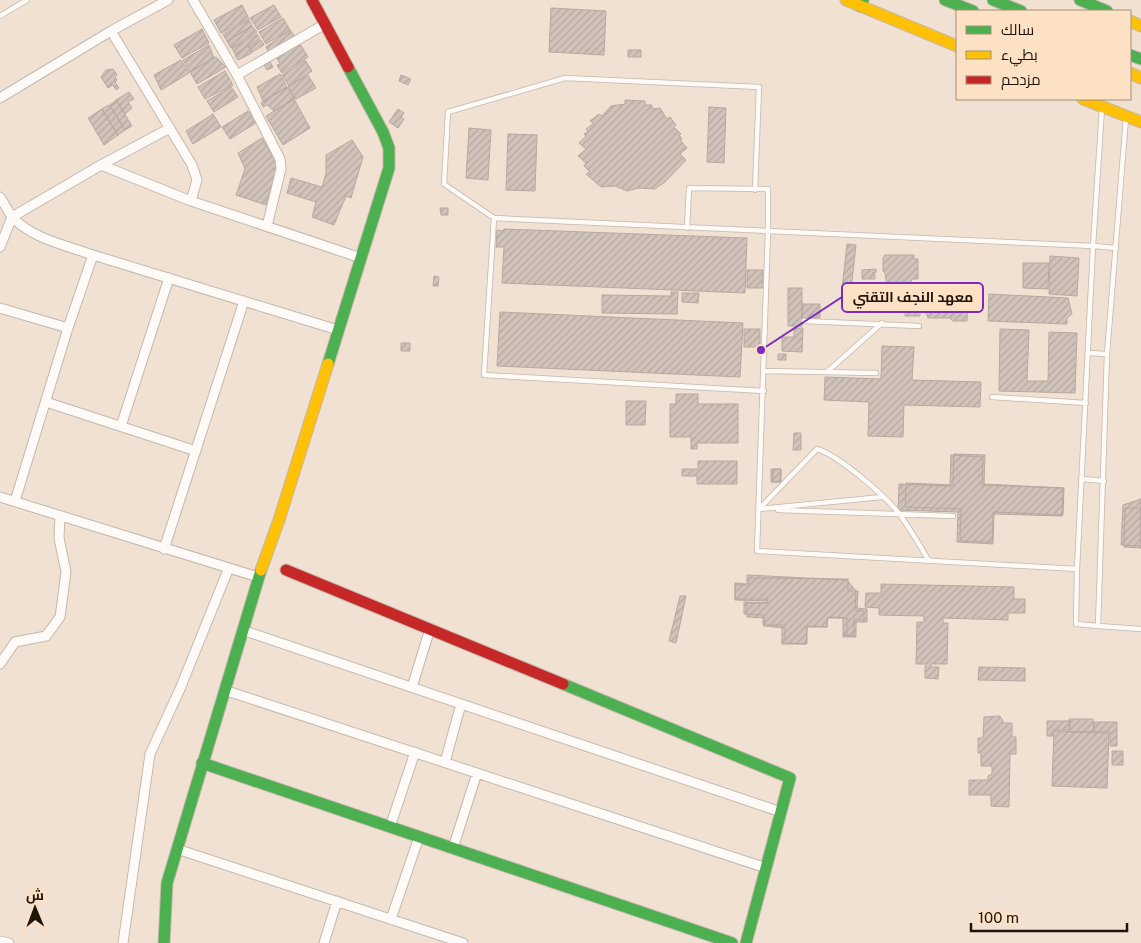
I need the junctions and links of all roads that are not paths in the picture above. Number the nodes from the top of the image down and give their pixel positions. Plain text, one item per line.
1 (27, 0) edge
2 (168, 0) edge
3 (194, 0) edge
4 (312, 0) edge
5 (846, 0) edge
6 (945, 0) edge
7 (993, 0) edge
8 (1080, 0) edge
9 (861, 3) edge
10 (970, 10) edge
11 (1018, 10) edge
12 (1105, 10) edge
13 (0, 16) edge
14 (325, 24) junction
15 (111, 31) junction
16 (956, 46) edge
17 (237, 75) junction
18 (0, 98) edge
19 (1085, 100) edge
20 (1102, 107) junction
21 (1126, 117) junction
22 (1141, 122) edge
23 (170, 128) junction
24 (101, 165) junction
25 (755, 190) junction
26 (0, 197) edge
27 (191, 201) junction
28 (12, 217) junction
29 (494, 218) junction
30 (267, 226) junction
31 (687, 228) junction
32 (768, 231) junction
33 (1093, 246) junction
34 (0, 248) edge
35 (1116, 248) junction
36 (93, 255) junction
37 (361, 258) junction
38 (169, 278) junction
39 (244, 301) junction
40 (0, 308) edge
41 (804, 321) dead end
42 (882, 323) junction
43 (919, 326) dead end
44 (68, 328) junction
45 (338, 330) junction
46 (1089, 353) junction
47 (1107, 354) junction
48 (764, 371) junction
49 (828, 371) junction
50 (876, 372) dead end
51 (764, 391) junction
52 (992, 397) dead end
53 (46, 402) junction
54 (1086, 403) junction
55 (121, 426) junction
56 (196, 451) junction
57 (1083, 480) junction
58 (1104, 481) junction
59 (0, 497) edge
60 (882, 497) junction
61 (15, 501) junction
62 (759, 509) junction
63 (900, 514) junction
64 (60, 516) junction
65 (953, 516) dead end
66 (164, 549) junction
67 (929, 561) junction
68 (1077, 569) junction
69 (228, 570) junction
70 (286, 570) dead end
71 (258, 577) junction
72 (1098, 626) junction
73 (1141, 628) edge
74 (430, 629) junction
75 (242, 630) junction
76 (0, 664) edge
77 (412, 687) junction
78 (224, 690) junction
79 (462, 704) junction
80 (415, 752) junction
81 (445, 762) junction
82 (202, 763) junction
83 (477, 773) junction
84 (781, 812) junction
85 (390, 827) junction
86 (419, 837) junction
87 (453, 848) junction
88 (177, 849) junction
89 (766, 868) junction
90 (336, 901) junction
91 (392, 919) junction
92 (0, 942) edge
93 (8, 943) edge
94 (123, 943) edge
95 (164, 943) edge
96 (324, 943) edge
97 (463, 943) edge
98 (732, 943) edge
99 (746, 943) edge

1 - 13 lane
2 - 15 street
3 - 17 street
4 - 14 main road
5 - 9 main road
6 - 10 main road
7 - 11 main road
8 - 12 main road
9 - 16 main road
14 - 17 street
14 - 37 main road
15 - 18 street
15 - 23 street
17 - 30 street
19 - 20 main road
20 - 21 main road
20 - 33 lane
21 - 22 main road
21 - 35 lane
23 - 24 street
23 - 27 street
24 - 27 street
24 - 28 street
25 - 29 lane
25 - 31 lane
25 - 32 lane
26 - 28 street
27 - 30 street
28 - 34 street
28 - 36 street
29 - 31 lane
29 - 51 lane
30 - 37 street
31 - 32 lane
32 - 33 lane
32 - 48 lane
33 - 35 lane
33 - 46 lane
35 - 47 lane
36 - 38 street
36 - 44 street
37 - 45 main road
38 - 39 street
38 - 55 street
39 - 45 street
39 - 56 street
40 - 44 street
41 - 42 lane
42 - 43 lane
42 - 49 lane
44 - 53 street
45 - 71 main road
46 - 47 lane
46 - 54 lane
47 - 58 lane
48 - 49 lane
48 - 51 lane
49 - 50 lane
51 - 62 lane
52 - 54 lane
53 - 55 street
53 - 61 street
54 - 57 lane
55 - 56 street
56 - 66 street
57 - 58 lane
57 - 68 lane
58 - 72 lane
59 - 61 street
60 - 62 lane
60 - 62 lane
60 - 63 lane
61 - 64 street
62 - 63 lane
62 - 67 lane
63 - 65 lane
63 - 67 lane
64 - 66 street
64 - 76 street
66 - 69 street
67 - 68 lane
68 - 72 lane
69 - 71 street
69 - 94 street
70 - 74 main road
71 - 75 main road
72 - 73 lane
74 - 77 street
74 - 84 main road
75 - 77 street
75 - 78 main road
77 - 79 street
78 - 80 street
78 - 82 main road
79 - 81 street
79 - 84 street
80 - 81 street
80 - 85 street
81 - 83 street
82 - 85 main road
82 - 88 main road
83 - 87 street
83 - 89 street
84 - 89 main road
85 - 86 main road
86 - 87 main road
86 - 91 street
87 - 98 main road
88 - 90 street
88 - 95 main road
89 - 99 main road
90 - 91 street
90 - 96 street
91 - 97 street
92 - 93 street

